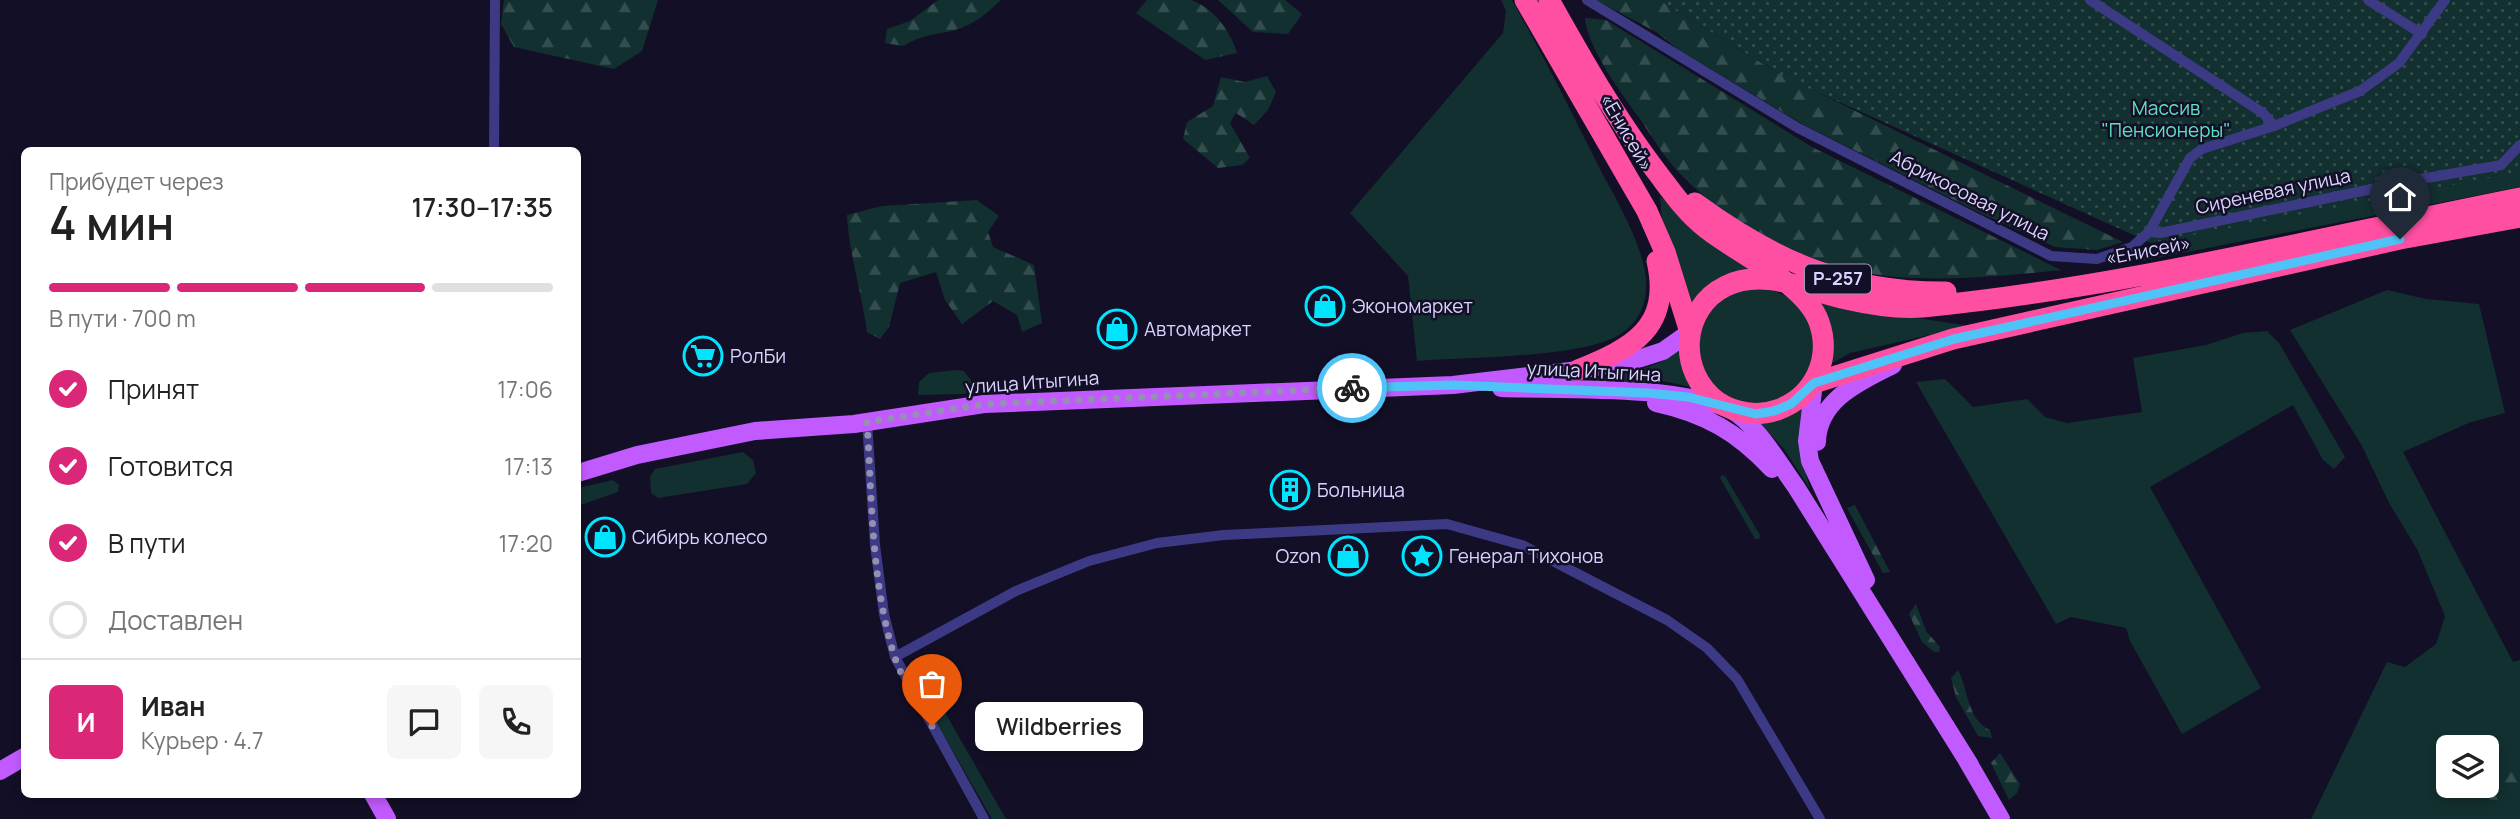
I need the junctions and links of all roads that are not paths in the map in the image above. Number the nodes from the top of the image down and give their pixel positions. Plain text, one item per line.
1 (495, 0) edge
2 (1525, 0) edge
3 (1550, 0) edge
4 (1587, 0) edge
5 (2090, 0) edge
6 (2368, 0) edge
7 (2445, 0) edge
8 (2422, 34) junction
9 (2274, 126) junction
10 (1632, 140) junction
11 (2520, 145) edge
12 (494, 147) edge
13 (2520, 198) edge
14 (1647, 211) junction
15 (2520, 216) edge
16 (2149, 232) junction
17 (1784, 283) junction
18 (2089, 285) junction
19 (1690, 332) junction
20 (1932, 345) junction
21 (1581, 381) junction
22 (1814, 383) junction
23 (1732, 410) junction
24 (867, 422) junction
25 (581, 471) edge
26 (1819, 526) junction
27 (1840, 527) junction
28 (895, 657) junction
29 (21, 759) edge
30 (1970, 765) junction
31 (0, 771) edge
32 (375, 798) edge
33 (387, 819) edge
34 (984, 819) edge
35 (1820, 819) edge
36 (2001, 819) edge

1 - 12 street
2 - 14 highway, «Енисей»
3 - 10 highway, «Енисей» / Р-257
4 - 16 street, Абрикосовая улица
5 - 9 street
6 - 8 street
7 - 8 street, Абрикосовая улица
8 - 9 street, Абрикосовая улица
9 - 16 street, Абрикосовая улица
10 - 17 highway, Р-257
10 - 18 highway, Р-257
11 - 16 street, Сиреневая улица
13 - 18 highway, «Енисей» / Р-257
14 - 19 highway, «Енисей»
14 - 21 highway
15 - 20 highway
17 - 18 highway, «Енисей» / Р-257
17 - 19 highway, «Енисей» / Р-257
17 - 22 highway, Р-257
19 - 21 main road, улица Итыгина
19 - 23 highway, «Енисей»
20 - 22 highway
20 - 27 main road
21 - 23 main road, улица Итыгина
21 - 24 main road, улица Итыгина
21 - 26 main road
22 - 23 highway
22 - 27 main road
23 - 26 main road
24 - 25 main road, улица Итыгина
24 - 28 street
26 - 30 main road
27 - 30 main road
28 - 34 street
28 - 35 street
29 - 31 main road
30 - 36 main road
32 - 33 main road

